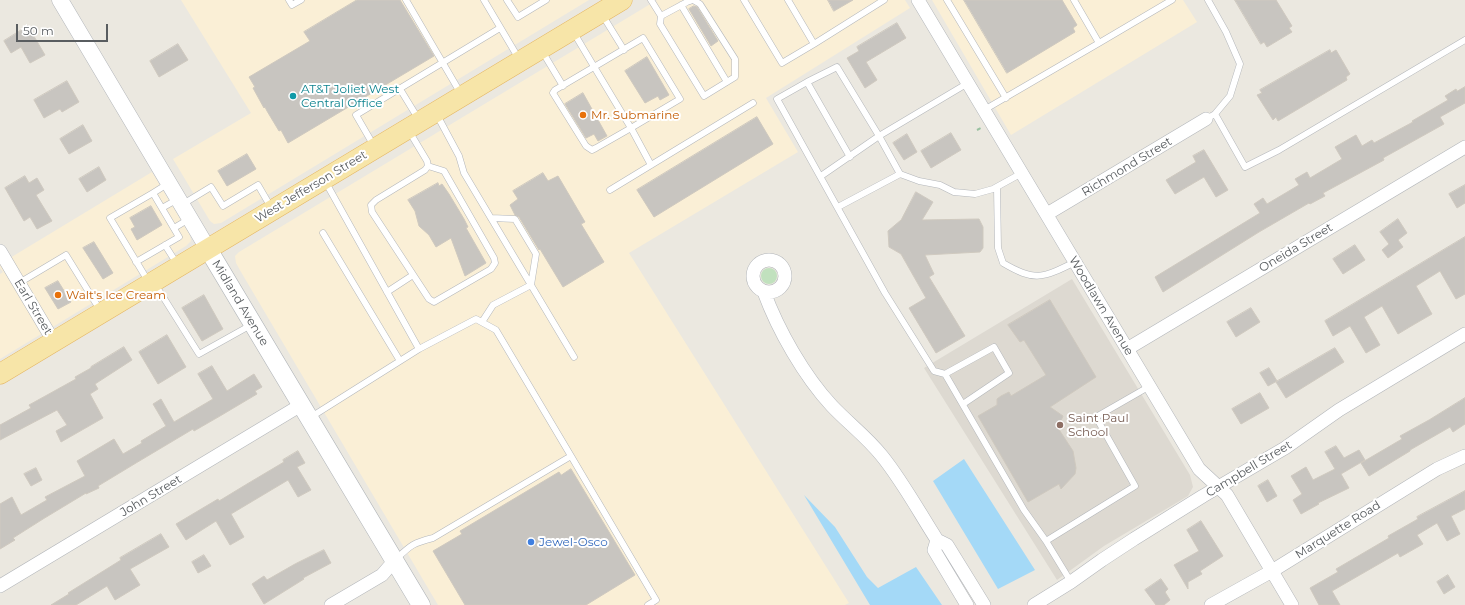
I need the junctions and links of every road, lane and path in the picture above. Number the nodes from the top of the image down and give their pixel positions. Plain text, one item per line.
1 (60, 0) edge
2 (289, 0) edge
3 (301, 0) edge
4 (406, 0) edge
5 (484, 0) edge
6 (508, 0) edge
7 (546, 0) edge
8 (622, 0) edge
9 (651, 0) edge
10 (744, 0) edge
11 (788, 0) edge
12 (884, 0) edge
13 (918, 0) edge
14 (947, 0) edge
15 (1074, 0) edge
16 (1172, 0) edge
17 (1208, 0) edge
18 (875, 2) edge
19 (681, 5) junction
20 (601, 10) junction
21 (661, 16) junction
22 (500, 28) junction
23 (572, 30) junction
24 (1465, 40) edge
25 (1099, 43) junction
26 (814, 44) junction
27 (541, 49) junction
28 (624, 50) junction
29 (520, 61) junction
30 (443, 63) junction
31 (594, 67) junction
32 (727, 82) junction
33 (807, 82) junction
34 (968, 83) junction
35 (563, 86) junction
36 (400, 89) junction
37 (462, 96) junction
38 (1006, 98) junction
39 (754, 104) dead end
40 (984, 110) junction
41 (1211, 117) junction
42 (421, 121) junction
43 (631, 128) junction
44 (879, 136) junction
45 (1465, 147) edge
46 (376, 148) junction
47 (850, 157) junction
48 (651, 165) junction
49 (428, 166) junction
50 (1022, 173) junction
51 (900, 174) junction
52 (821, 176) junction
53 (324, 179) junction
54 (169, 183) junction
55 (997, 188) junction
56 (610, 190) dead end
57 (153, 193) junction
58 (180, 202) junction
59 (838, 207) junction
60 (162, 208) junction
61 (273, 210) junction
62 (1047, 214) junction
63 (189, 218) junction
64 (491, 218) junction
65 (174, 228) junction
66 (323, 233) dead end
67 (165, 245) junction
68 (208, 249) junction
69 (0, 251) edge
70 (136, 262) junction
71 (1075, 262) junction
72 (179, 267) junction
73 (413, 275) junction
74 (19, 283) junction
75 (151, 283) junction
76 (531, 285) junction
77 (387, 292) junction
78 (764, 292) dead end
79 (102, 313) junction
80 (482, 322) junction
81 (252, 324) junction
82 (1465, 334) edge
83 (54, 342) junction
84 (419, 349) junction
85 (1127, 349) junction
86 (574, 357) dead end
87 (400, 361) junction
88 (0, 374) edge
89 (945, 374) junction
90 (1150, 386) junction
91 (962, 404) junction
92 (305, 412) junction
93 (571, 456) junction
94 (1465, 456) edge
95 (1218, 487) junction
96 (937, 540) junction
97 (1046, 541) junction
98 (395, 560) junction
99 (1272, 571) junction
100 (1071, 582) junction
101 (0, 586) edge
102 (331, 605) edge
103 (421, 605) edge
104 (648, 605) edge
105 (967, 605) edge
106 (984, 605) edge
107 (1034, 605) edge
108 (1211, 605) edge
109 (1292, 605) edge

1 - 54 street, Midland Avenue
2 - 3 lane
4 - 30 lane
5 - 22 lane
6 - 7 lane
8 - 20 main road, West Jefferson Street
9 - 21 lane
10 - 26 lane
11 - 26 lane
12 - 18 lane
13 - 34 street, Woodlawn Avenue
14 - 38 lane
15 - 25 lane
16 - 25 lane
17 - 41 lane
18 - 26 lane
19 - 21 lane
19 - 32 lane
19 - 32 lane
20 - 23 main road, West Jefferson Street
20 - 28 lane
21 - 32 lane
22 - 29 lane
22 - 30 lane
23 - 27 main road, West Jefferson Street
23 - 31 lane
24 - 41 lane
25 - 38 lane
27 - 29 main road, West Jefferson Street
27 - 35 lane
28 - 31 lane
28 - 43 lane
29 - 37 main road, West Jefferson Street
30 - 36 lane
30 - 37 lane
31 - 35 lane
31 - 43 lane
33 - 44 lane
33 - 47 lane
33 - 52 lane
34 - 40 street, Woodlawn Avenue
34 - 44 lane
35 - 43 lane
36 - 42 lane
36 - 46 lane
37 - 42 main road, West Jefferson Street
38 - 40 lane
39 - 48 lane
40 - 50 street, Woodlawn Avenue
41 - 62 street, Richmond Street
42 - 46 main road, West Jefferson Street
42 - 49 lane
42 - 64 lane
43 - 48 lane
44 - 47 lane
44 - 51 lane
45 - 85 street, Oneida Street
46 - 53 main road, West Jefferson Street
47 - 52 lane
48 - 56 lane
49 - 73 lane
49 - 73 lane
50 - 55 lane
50 - 62 street, Woodlawn Avenue
51 - 55 lane
51 - 59 lane
52 - 59 lane
53 - 61 main road, West Jefferson Street
53 - 77 lane
54 - 57 lane
54 - 58 street, Midland Avenue
55 - 71 lane
57 - 60 lane
57 - 70 lane
58 - 60 lane
58 - 61 lane
58 - 63 street, Midland Avenue
59 - 89 lane
60 - 65 lane
61 - 68 main road, West Jefferson Street
62 - 71 street, Woodlawn Avenue
63 - 65 lane
63 - 68 street, Midland Avenue
64 - 76 lane
64 - 76 lane
65 - 67 lane
66 - 87 lane
67 - 70 lane
67 - 72 lane
68 - 72 main road, West Jefferson Street
68 - 81 main road, Midland Avenue
69 - 74 street, Earl Street
70 - 75 lane
71 - 85 street, Woodlawn Avenue
72 - 75 main road, West Jefferson Street
73 - 77 lane
74 - 79 lane
74 - 83 street, Earl Street
75 - 79 main road, West Jefferson Street
75 - 81 lane
76 - 80 lane
76 - 86 lane
77 - 84 lane
78 - 96 street
79 - 83 main road, West Jefferson Street
80 - 84 lane
80 - 93 lane
81 - 92 main road, Midland Avenue
82 - 95 street, Campbell Street
83 - 88 main road, West Jefferson Street
84 - 87 lane
85 - 90 street, Woodlawn Avenue
87 - 92 lane
89 - 91 lane
89 - 91 lane
90 - 95 street, Woodlawn Avenue
90 - 97 lane
91 - 97 lane
92 - 98 main road, Midland Avenue
92 - 101 street, John Street
93 - 98 lane
93 - 104 lane
94 - 99 street, Marquette Road
95 - 99 street, Woodlawn Avenue
95 - 100 street, Campbell Street
96 - 105 street
96 - 106 street
97 - 100 lane
98 - 102 street
98 - 103 main road, Midland Avenue
99 - 108 street, Marquette Road
99 - 109 street, Woodlawn Avenue
100 - 107 street, Campbell Street

